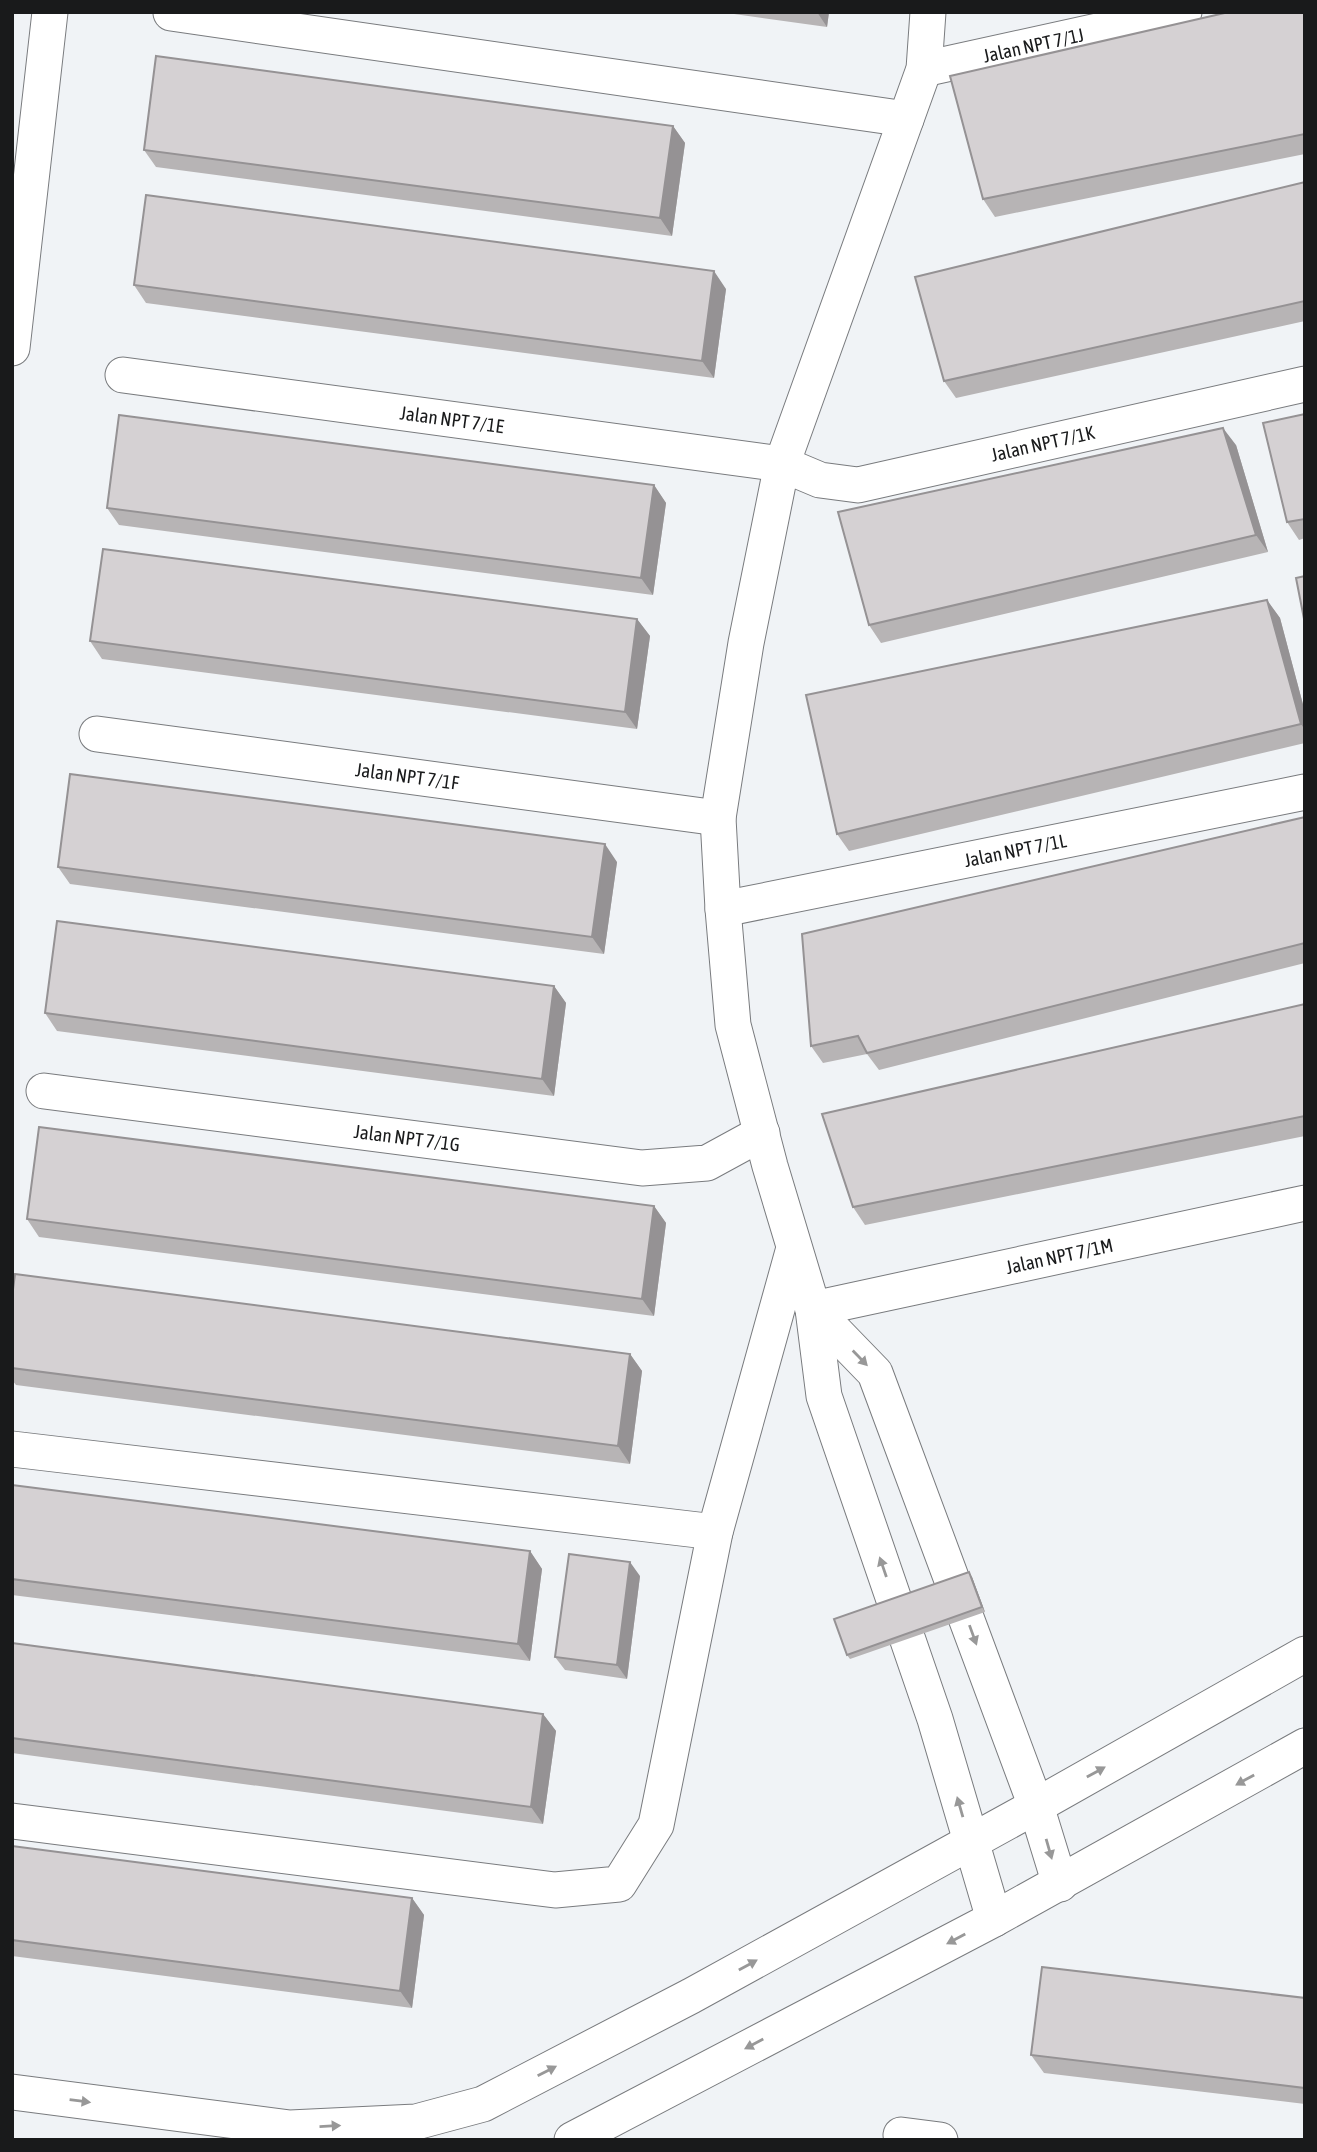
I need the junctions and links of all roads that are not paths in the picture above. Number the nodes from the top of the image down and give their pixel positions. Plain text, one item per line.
1 (50, 12) edge
2 (928, 12) edge
3 (1184, 12) edge
4 (171, 13) edge
5 (924, 69) junction
6 (906, 119) junction
7 (13, 328) edge
8 (123, 375) dead end
9 (1305, 384) edge
10 (782, 464) junction
11 (97, 734) dead end
12 (1305, 792) edge
13 (718, 818) junction
14 (723, 909) junction
15 (44, 1091) dead end
16 (762, 1133) junction
17 (1305, 1203) edge
18 (794, 1248) junction
19 (813, 1309) junction
20 (12, 1449) edge
21 (715, 1532) junction
22 (1305, 1654) edge
23 (1305, 1746) edge
24 (1037, 1806) junction
25 (12, 1821) edge
26 (971, 1842) junction
27 (1059, 1884) junction
28 (993, 1919) junction
29 (12, 2092) edge
30 (901, 2135) dead end
31 (572, 2140) edge
32 (940, 2140) edge

1 - 7 street
2 - 5 street
3 - 5 street, Jalan NPT 7/1J
4 - 6 street
5 - 6 street
6 - 10 street
8 - 10 street, Jalan NPT 7/1E
9 - 10 street, Jalan NPT 7/1K
10 - 13 street
11 - 13 street, Jalan NPT 7/1F
12 - 14 street, Jalan NPT 7/1L
13 - 14 street
14 - 16 street
15 - 16 street, Jalan NPT 7/1G
16 - 18 street
17 - 19 street, Jalan NPT 7/1M
18 - 19 street
18 - 21 street
19 -> 24 street
26 -> 19 street
20 - 21 street
21 - 25 street
24 -> 22 street
23 -> 27 street
24 - 26 street
24 -> 27 street
26 - 28 street
29 -> 26 street
27 - 28 street
28 -> 31 street
30 - 32 street

